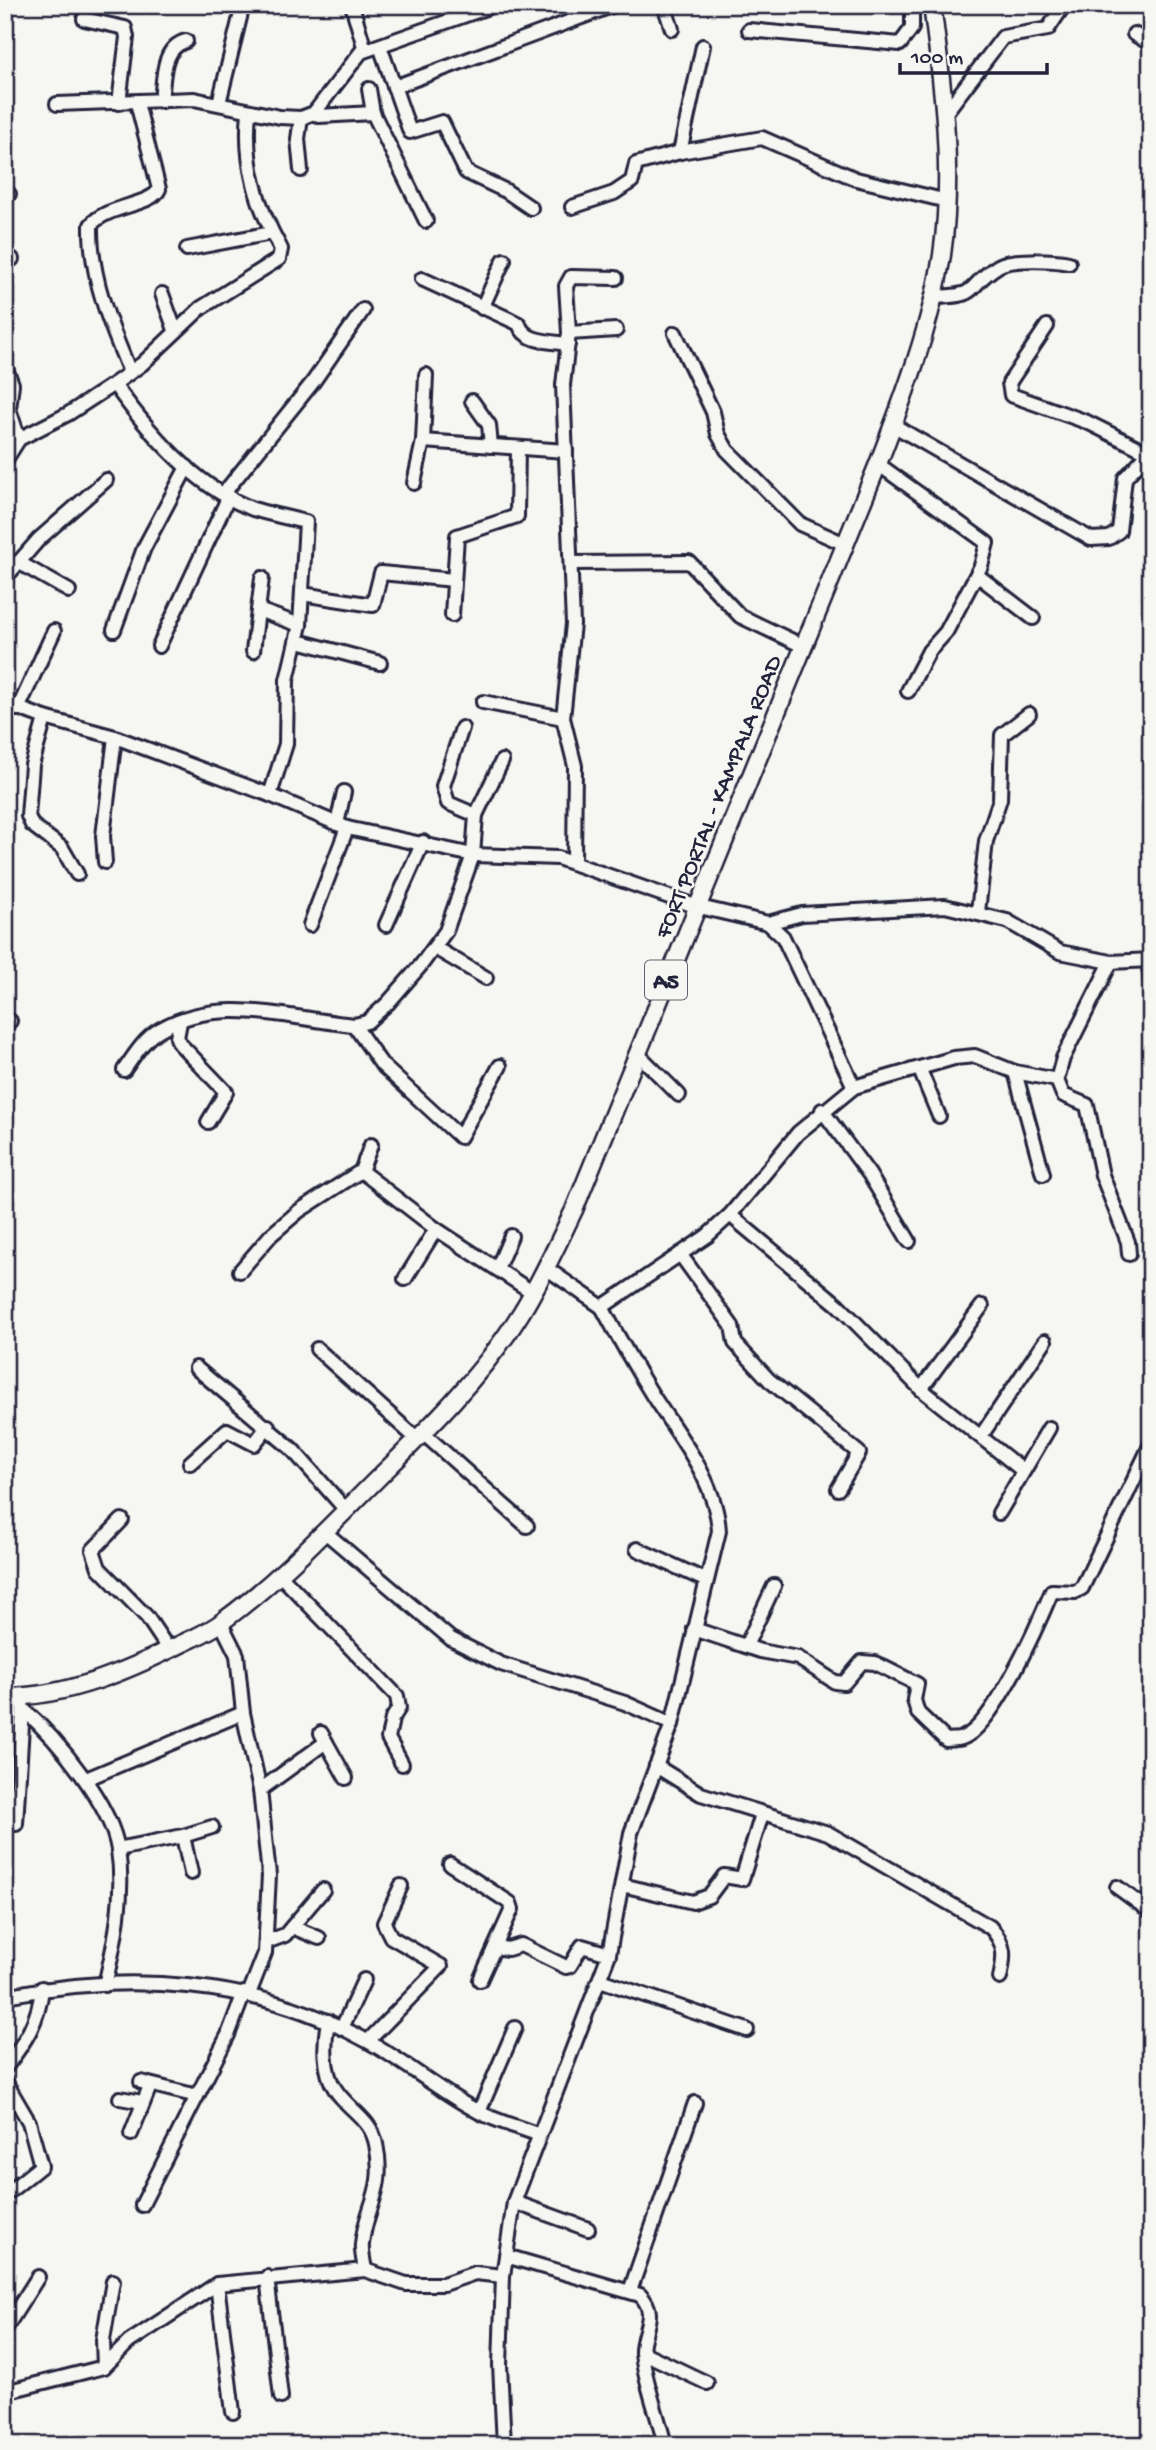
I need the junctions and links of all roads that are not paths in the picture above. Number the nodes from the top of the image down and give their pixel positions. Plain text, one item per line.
1 (243, 5) edge
2 (352, 5) edge
3 (494, 5) edge
4 (614, 5) edge
5 (664, 5) edge
6 (912, 5) edge
7 (932, 5) edge
8 (1065, 5) edge
9 (84, 19) dead end
10 (672, 29) dead end
11 (749, 30) dead end
12 (1134, 34) dead end
13 (186, 41) dead end
14 (1151, 44) edge
15 (380, 46) junction
16 (703, 46) dead end
17 (365, 50) junction
18 (394, 87) junction
19 (369, 89) dead end
20 (161, 101) junction
21 (119, 103) junction
22 (137, 103) junction
23 (219, 103) junction
24 (57, 104) dead end
25 (249, 112) junction
26 (946, 112) junction
27 (314, 113) junction
28 (373, 113) junction
29 (301, 118) junction
30 (680, 152) junction
31 (301, 170) dead end
32 (947, 201) junction
33 (572, 207) dead end
34 (531, 208) dead end
35 (426, 221) dead end
36 (272, 233) junction
37 (187, 249) dead end
38 (504, 260) dead end
39 (1069, 263) dead end
40 (615, 278) dead end
41 (422, 279) dead end
42 (162, 294) dead end
43 (932, 297) junction
44 (482, 308) junction
45 (363, 310) dead end
46 (1047, 326) dead end
47 (175, 330) junction
48 (616, 330) dead end
49 (675, 333) dead end
50 (568, 338) junction
51 (5, 366) edge
52 (130, 372) junction
53 (426, 375) dead end
54 (114, 384) junction
55 (472, 401) dead end
56 (893, 425) junction
57 (19, 439) junction
58 (423, 440) junction
59 (491, 446) junction
60 (518, 448) junction
61 (566, 451) junction
62 (1150, 452) edge
63 (5, 461) edge
64 (878, 464) junction
65 (187, 467) junction
66 (106, 480) dead end
67 (415, 483) dead end
68 (227, 495) junction
69 (845, 544) junction
70 (18, 562) junction
71 (571, 563) junction
72 (977, 575) junction
73 (5, 578) edge
74 (262, 578) dead end
75 (454, 580) junction
76 (69, 592) dead end
77 (302, 594) junction
78 (258, 610) junction
79 (452, 615) dead end
80 (1033, 618) dead end
81 (300, 625) junction
82 (114, 630) dead end
83 (54, 631) dead end
84 (298, 641) junction
85 (159, 646) dead end
86 (803, 646) junction
87 (253, 651) dead end
88 (380, 663) dead end
89 (908, 691) dead end
90 (483, 702) dead end
91 (5, 703) edge
92 (18, 709) junction
93 (1029, 714) dead end
94 (45, 718) junction
95 (563, 718) junction
96 (462, 729) dead end
97 (115, 737) junction
98 (502, 761) dead end
99 (344, 792) dead end
100 (270, 795) junction
101 (476, 816) junction
102 (342, 826) junction
103 (423, 842) junction
104 (473, 855) junction
105 (105, 862) dead end
106 (574, 862) junction
107 (77, 874) dead end
108 (695, 906) junction
109 (978, 912) junction
110 (768, 923) junction
111 (310, 925) dead end
112 (387, 925) dead end
113 (435, 948) junction
114 (1149, 960) edge
115 (1111, 962) junction
116 (486, 978) dead end
117 (1151, 981) edge
118 (180, 1022) junction
119 (354, 1024) junction
120 (637, 1053) junction
121 (500, 1066) dead end
122 (124, 1070) dead end
123 (920, 1070) junction
124 (1015, 1072) junction
125 (1057, 1080) junction
126 (854, 1087) junction
127 (679, 1096) dead end
128 (822, 1110) junction
129 (939, 1116) dead end
130 (208, 1122) dead end
131 (371, 1145) dead end
132 (360, 1171) junction
133 (1043, 1174) dead end
134 (730, 1215) junction
135 (436, 1229) junction
136 (511, 1236) dead end
137 (909, 1241) dead end
138 (680, 1254) junction
139 (1129, 1254) dead end
140 (546, 1268) junction
141 (497, 1269) junction
142 (240, 1271) dead end
143 (405, 1279) dead end
144 (532, 1292) junction
145 (982, 1306) dead end
146 (602, 1307) junction
147 (1045, 1341) dead end
148 (317, 1349) dead end
149 (196, 1368) dead end
150 (922, 1389) junction
151 (268, 1426) junction
152 (1049, 1428) dead end
153 (420, 1436) junction
154 (981, 1436) junction
155 (1151, 1444) edge
156 (190, 1463) dead end
157 (1022, 1470) junction
158 (838, 1489) dead end
159 (346, 1510) junction
160 (999, 1513) dead end
161 (122, 1520) dead end
162 (527, 1527) dead end
163 (325, 1532) junction
164 (637, 1549) dead end
165 (280, 1575) junction
166 (705, 1580) junction
167 (774, 1587) dead end
168 (220, 1623) junction
169 (694, 1629) junction
170 (746, 1646) junction
171 (169, 1650) junction
172 (16, 1701) edge
173 (243, 1713) junction
174 (672, 1724) junction
175 (402, 1764) dead end
176 (656, 1766) junction
177 (346, 1778) dead end
178 (86, 1779) junction
179 (260, 1790) junction
180 (762, 1814) junction
181 (16, 1824) dead end
182 (212, 1827) dead end
183 (183, 1836) junction
184 (118, 1849) junction
185 (450, 1864) dead end
186 (191, 1873) dead end
187 (622, 1885) junction
188 (401, 1886) dead end
189 (1117, 1887) dead end
190 (323, 1890) dead end
191 (1151, 1912) edge
192 (292, 1927) junction
193 (319, 1938) dead end
194 (266, 1942) junction
195 (495, 1947) junction
196 (609, 1954) junction
197 (1000, 1978) dead end
198 (364, 1980) dead end
199 (480, 1980) dead end
200 (600, 1980) junction
201 (104, 1985) junction
202 (41, 1989) junction
203 (246, 1993) junction
204 (5, 1996) edge
205 (328, 2021) junction
206 (342, 2028) junction
207 (516, 2028) dead end
208 (747, 2030) dead end
209 (368, 2041) junction
210 (5, 2068) edge
211 (6, 2082) edge
212 (197, 2096) junction
213 (120, 2098) dead end
214 (142, 2102) junction
215 (695, 2103) dead end
216 (479, 2112) junction
217 (131, 2134) dead end
218 (539, 2135) junction
219 (5, 2195) edge
220 (514, 2202) junction
221 (142, 2204) dead end
222 (589, 2229) dead end
223 (506, 2256) junction
224 (365, 2270) junction
225 (503, 2276) junction
226 (38, 2277) dead end
227 (267, 2277) junction
228 (113, 2281) dead end
229 (217, 2284) junction
230 (630, 2291) junction
231 (5, 2329) edge
232 (642, 2352) junction
233 (104, 2367) junction
234 (706, 2383) dead end
235 (5, 2392) edge
236 (281, 2397) dead end
237 (233, 2412) dead end
238 (504, 2445) edge
239 (665, 2445) edge

1 - 23 street
2 - 17 street
3 - 15 street
4 - 18 street
5 - 10 street
6 - 11 street
7 - 26 main road, FORT PORTAL - KAMPALA ROAD / A5
8 - 26 street
9 - 21 street
12 - 14 street
13 - 20 street
15 - 17 street
15 - 18 street
16 - 30 street
17 - 27 street
18 - 34 street
19 - 28 street
20 - 22 street
20 - 23 street
21 - 22 street
21 - 24 street
22 - 52 street
23 - 25 street
25 - 29 street
25 - 36 street
26 - 32 main road, FORT PORTAL - KAMPALA ROAD / A5
27 - 28 street
27 - 29 street
28 - 35 street
29 - 31 street
30 - 32 street
30 - 33 street
32 - 43 main road, FORT PORTAL - KAMPALA ROAD / A5
36 - 37 street
36 - 47 street
38 - 44 street
39 - 43 street
40 - 50 street
41 - 44 street
42 - 47 street
43 - 56 main road, FORT PORTAL - KAMPALA ROAD / A5
44 - 50 street
45 - 68 street
46 - 62 street
47 - 52 street
48 - 50 street
49 - 69 street
50 - 61 street
51 - 57 street
52 - 54 street
53 - 58 street
54 - 57 street
54 - 65 street
55 - 59 street
56 - 62 street
56 - 64 main road, FORT PORTAL - KAMPALA ROAD / A5
57 - 63 street
58 - 59 street
58 - 67 street
59 - 60 street
60 - 61 street
60 - 75 street
61 - 71 street
64 - 69 main road, FORT PORTAL - KAMPALA ROAD / A5
64 - 72 street
65 - 68 street
65 - 82 street
66 - 70 street
68 - 77 street
68 - 85 street
69 - 86 main road, FORT PORTAL - KAMPALA ROAD / A5
70 - 73 street
70 - 76 street
71 - 86 street
71 - 95 street
72 - 80 street
72 - 89 street
74 - 78 street
75 - 77 street
75 - 79 street
77 - 81 street
78 - 81 street
78 - 87 street
81 - 84 street
83 - 92 street
84 - 88 street
84 - 100 street
86 - 108 main road, FORT PORTAL - KAMPALA ROAD / A5
90 - 95 street
91 - 92 street
92 - 94 street
93 - 109 street
94 - 97 street
94 - 107 street
95 - 106 street
96 - 101 street
97 - 100 street
97 - 105 street
98 - 101 street
99 - 102 street
100 - 102 street
101 - 104 street
102 - 103 street
102 - 111 street
103 - 104 street
103 - 112 street
104 - 106 street
104 - 113 street
106 - 108 street
108 - 110 street
108 - 120 main road, FORT PORTAL - KAMPALA ROAD / A5
109 - 110 street
109 - 115 street
110 - 126 street
113 - 116 street
113 - 119 street
114 - 115 street
114 - 117 street
115 - 125 street
118 - 119 street
118 - 122 street
118 - 130 street
119 - 121 street
120 - 127 street
120 - 140 main road, FORT PORTAL - KAMPALA ROAD / A5
123 - 124 street
123 - 126 street
123 - 129 street
124 - 125 street
124 - 133 street
125 - 139 street
126 - 128 street
128 - 134 street
128 - 137 street
131 - 132 street
132 - 135 street
132 - 142 street
134 - 138 street
134 - 150 street
135 - 141 street
135 - 143 street
136 - 141 street
138 - 146 street
138 - 158 street
140 - 144 main road, FORT PORTAL - KAMPALA ROAD / A5
140 - 146 street
141 - 144 street
144 - 153 main road, FORT PORTAL - KAMPALA ROAD / A5
145 - 150 street
146 - 166 street
147 - 154 street
148 - 153 street
149 - 151 street
150 - 154 street
151 - 156 street
151 - 159 street
152 - 157 street
153 - 159 main road, FORT PORTAL - KAMPALA ROAD / A5
153 - 162 street
154 - 157 street
155 - 170 street
157 - 160 street
159 - 163 main road, FORT PORTAL - KAMPALA ROAD / A5
161 - 171 street
163 - 165 main road, FORT PORTAL - KAMPALA ROAD / A5
163 - 174 street
164 - 166 street
165 - 168 main road, FORT PORTAL - KAMPALA ROAD / A5
165 - 175 street
166 - 169 street
167 - 170 street
168 - 171 main road, FORT PORTAL - KAMPALA ROAD / A5
168 - 173 street
169 - 170 street
169 - 174 street
171 - 172 main road, FORT PORTAL - KAMPALA ROAD / A5
172 - 178 street
172 - 181 street
173 - 178 street
173 - 179 street
174 - 176 street
176 - 180 street
176 - 187 street
177 - 179 street
178 - 184 street
179 - 194 street
180 - 187 street
180 - 197 street
182 - 183 street
183 - 184 street
183 - 186 street
184 - 201 street
185 - 195 street
187 - 196 street
188 - 209 street
189 - 191 street
190 - 192 street
192 - 193 street
192 - 194 street
194 - 203 street
195 - 196 street
195 - 199 street
196 - 200 street
198 - 206 street
200 - 208 street
200 - 218 street
201 - 202 street
201 - 203 street
202 - 204 street
202 - 210 street
203 - 205 street
203 - 212 street
205 - 206 street
205 - 224 street
206 - 209 street
207 - 216 street
209 - 216 street
211 - 219 street
212 - 214 street
212 - 221 street
213 - 214 street
214 - 217 street
215 - 230 street
216 - 218 street
218 - 220 street
220 - 222 street
220 - 223 street
223 - 225 street
223 - 230 street
224 - 225 street
224 - 227 street
225 - 238 street
226 - 231 street
227 - 229 street
227 - 236 street
228 - 233 street
229 - 233 street
229 - 237 street
230 - 232 street
232 - 234 street
232 - 239 street
233 - 235 street

